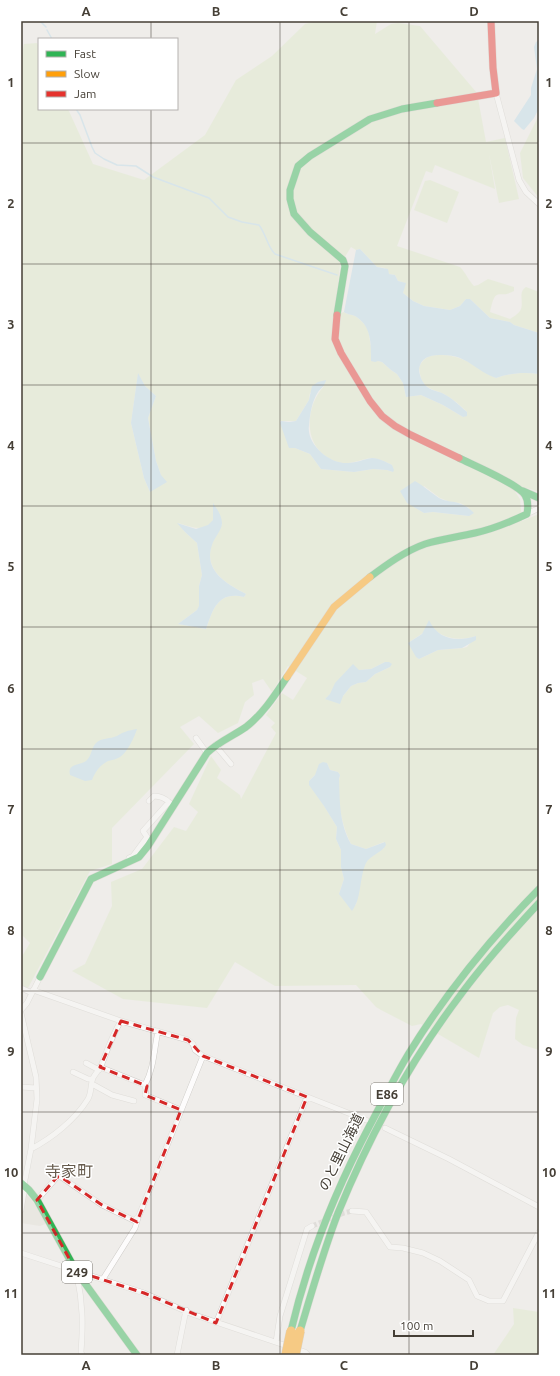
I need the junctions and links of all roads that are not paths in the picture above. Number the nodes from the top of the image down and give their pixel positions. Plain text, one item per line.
1 (491, 21) edge
2 (496, 94) junction
3 (539, 204) edge
4 (522, 491) junction
5 (539, 498) edge
6 (539, 508) edge
7 (527, 514) junction
8 (196, 738) dead end
9 (215, 745) junction
10 (207, 753) junction
11 (231, 764) dead end
12 (149, 800) dead end
13 (172, 804) junction
14 (539, 889) edge
15 (539, 903) edge
16 (40, 977) joint
17 (21, 988) edge
18 (33, 992) junction
19 (21, 1012) edge
20 (121, 1021) junction
21 (158, 1032) junction
22 (203, 1056) junction
23 (86, 1063) dead end
24 (100, 1068) junction
25 (73, 1072) dead end
26 (92, 1082) junction
27 (145, 1085) junction
28 (21, 1087) edge
29 (36, 1088) junction
30 (307, 1097) junction
31 (134, 1101) dead end
32 (181, 1110) junction
33 (366, 1120) dead end
34 (385, 1128) dead end
35 (31, 1149) junction
36 (23, 1185) edge
37 (37, 1200) junction
38 (539, 1207) edge
39 (21, 1210) edge
40 (352, 1211) tunnel mouth
41 (138, 1218) junction
42 (312, 1226) tunnel mouth
43 (539, 1232) edge
44 (21, 1253) edge
45 (76, 1271) junction
46 (103, 1279) junction
47 (186, 1310) junction
48 (216, 1322) junction
49 (296, 1331) junction
50 (276, 1342) junction
51 (81, 1354) edge
52 (137, 1355) edge
53 (177, 1355) edge
54 (286, 1355) edge
55 (295, 1355) edge
56 (308, 1355) edge

1 - 2 main road
2 - 3 street
2 - 4 main road
4 - 5 main road
4 - 7 main road
6 - 7 street
7 - 9 main road
8 - 10 street
9 - 10 main road
9 - 11 street
10 - 13 main road
12 - 13 street
13 - 16 main road
14 - 49 main road, のと里山海道 / E86
15 - 49 main road, のと里山海道 / E86
16 - 18 street
17 - 18 street
18 - 19 street
18 - 20 street
19 - 29 street
20 - 21 street
20 - 24 street
21 - 22 street
21 - 27 street
22 - 30 street
22 - 32 street
23 - 24 street
24 - 26 street
24 - 27 street
25 - 26 street
26 - 31 street
26 - 35 street
27 - 32 street
28 - 29 street
29 - 35 street
30 - 33 street
30 - 48 street
32 - 41 street
34 - 38 street
35 - 36 street
36 - 37 main road, 249
36 - 39 street
37 - 41 street
37 - 45 main road, 249
40 - 43 street
41 - 46 street
42 - 50 street
44 - 45 street
45 - 46 street
45 - 51 street
45 - 52 main road, 249
46 - 47 street
47 - 48 street
47 - 53 street
48 - 50 street
49 - 54 main road, のと里山海道 / E86, bridge
49 - 55 main road, のと里山海道 / E86, bridge
50 - 56 street

